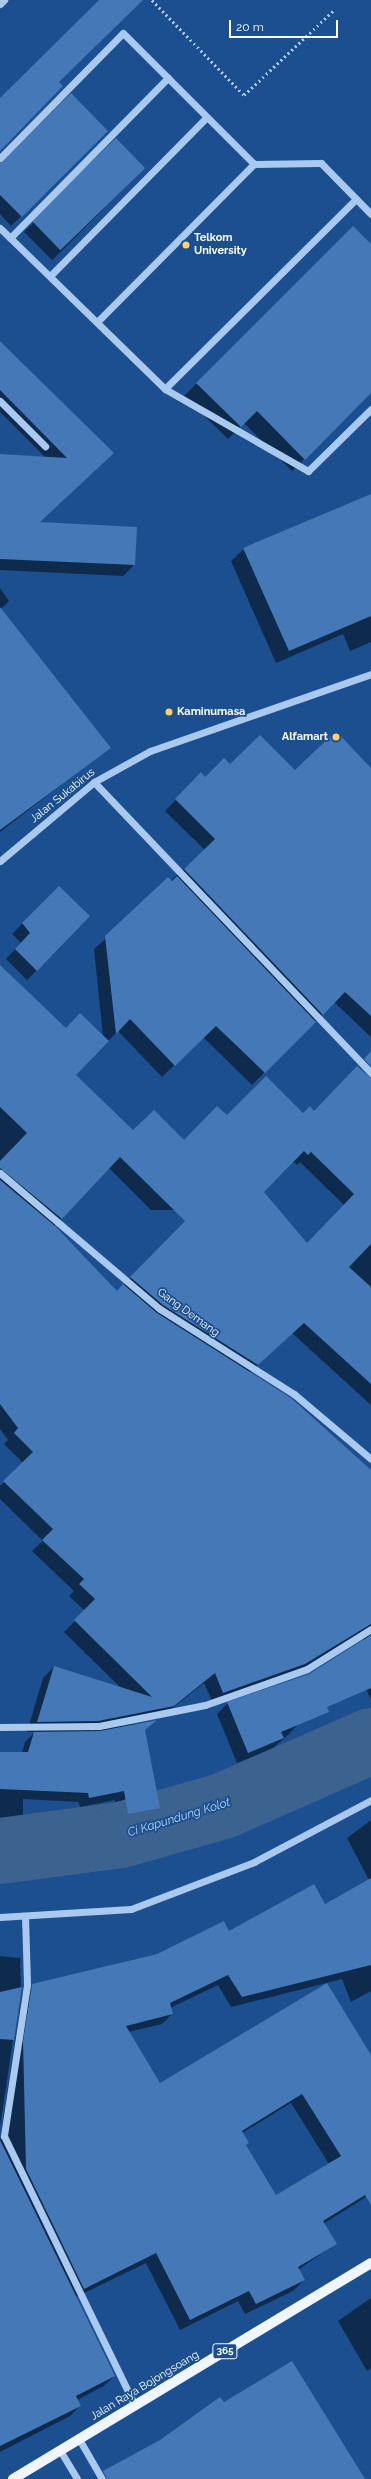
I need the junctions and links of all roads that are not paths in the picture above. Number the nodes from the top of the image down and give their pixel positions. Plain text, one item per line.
1 (4, 0) edge
2 (0, 4) edge
3 (168, 78) junction
4 (207, 117) junction
5 (0, 158) edge
6 (254, 164) junction
7 (356, 199) junction
8 (371, 214) edge
9 (0, 228) edge
10 (10, 238) junction
11 (50, 276) junction
12 (97, 322) junction
13 (165, 388) junction
14 (0, 401) edge
15 (371, 409) edge
16 (45, 446) dead end
17 (371, 674) edge
18 (94, 782) junction
19 (0, 861) edge
20 (371, 1073) edge
21 (0, 1173) edge
22 (371, 1459) edge
23 (371, 1629) edge
24 (0, 1727) edge
25 (371, 1800) edge
26 (25, 1916) junction
27 (0, 1917) edge
28 (371, 2263) edge
29 (135, 2406) junction
30 (79, 2439) junction
31 (61, 2452) junction
32 (13, 2479) edge
33 (77, 2479) edge
34 (102, 2479) edge

1 - 2 street
3 - 4 street
3 - 5 street
3 - 10 street
4 - 6 street
4 - 11 street
6 - 7 street
6 - 12 street
7 - 8 street
7 - 13 street
9 - 10 street
10 - 11 street
11 - 12 street
12 - 13 street
13 - 15 street
14 - 16 street
17 - 18 street, Jalan Sukabirus
18 - 19 street, Jalan Sukabirus
18 - 20 street
21 - 22 street, Gang Demang
23 - 24 street
25 - 26 street
26 - 27 street
26 - 29 street
28 - 29 main road, Jalan Raya Bojongsoang / 365
29 - 30 main road, Jalan Raya Bojongsoang / 365
30 - 31 main road, Jalan Raya Bojongsoang / 365
30 - 34 street
31 - 32 main road, Jalan Raya Bojongsoang / 365
31 - 33 street

